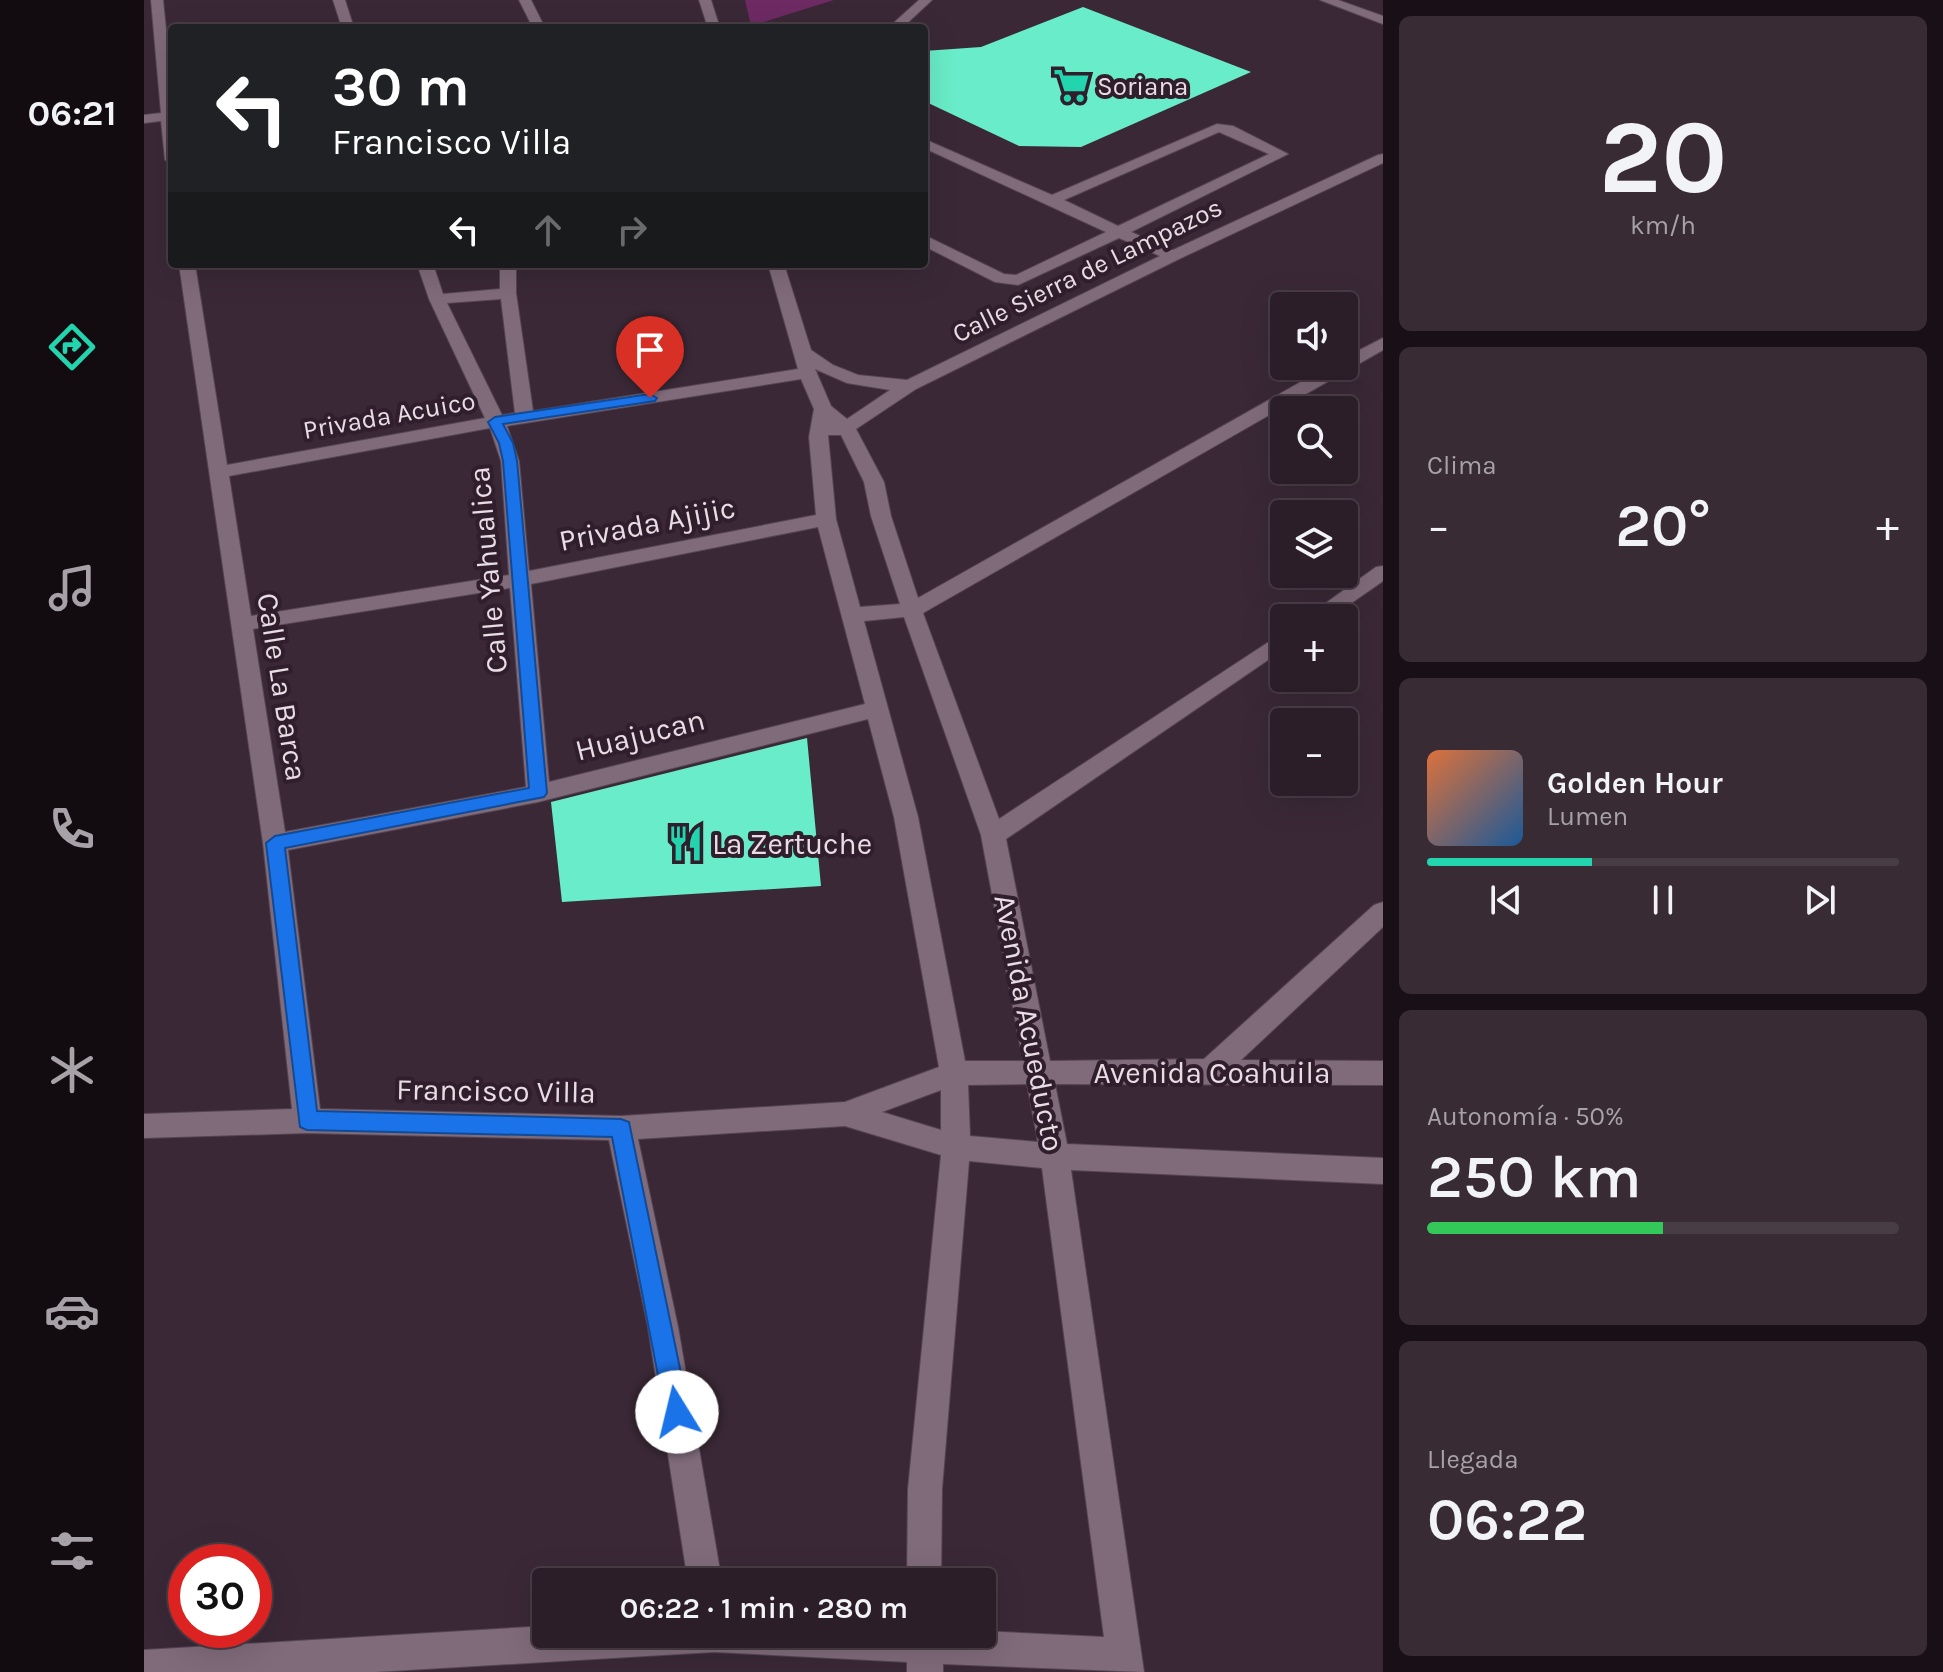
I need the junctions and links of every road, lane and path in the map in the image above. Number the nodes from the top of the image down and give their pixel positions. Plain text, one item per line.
1 (157, 0) edge
2 (339, 0) edge
3 (525, 0) edge
4 (705, 0) edge
5 (926, 0) edge
6 (1326, 0) edge
7 (1383, 20) edge
8 (347, 24) edge
9 (537, 24) edge
10 (713, 24) edge
11 (899, 24) edge
12 (168, 106) edge
13 (168, 116) edge
14 (144, 119) edge
15 (928, 145) edge
16 (1382, 160) edge
17 (1052, 200) junction
18 (1114, 231) junction
19 (928, 242) edge
20 (1173, 256) junction
21 (188, 268) edge
22 (426, 268) edge
23 (508, 268) edge
24 (777, 268) edge
25 (508, 293) junction
26 (437, 299) junction
27 (1383, 343) edge
28 (803, 352) junction
29 (1358, 357) edge
30 (807, 373) junction
31 (1318, 380) edge
32 (910, 385) junction
33 (823, 409) junction
34 (525, 418) junction
35 (495, 422) junction
36 (846, 427) junction
37 (818, 437) junction
38 (218, 472) junction
39 (826, 519) junction
40 (1383, 572) edge
41 (519, 580) junction
42 (1336, 604) edge
43 (912, 610) junction
44 (851, 615) junction
45 (242, 624) junction
46 (1270, 648) edge
47 (877, 709) junction
48 (538, 793) junction
49 (993, 835) junction
50 (275, 843) junction
51 (1383, 912) edge
52 (1210, 1071) junction
53 (954, 1073) junction
54 (1383, 1073) edge
55 (1041, 1075) junction
56 (845, 1114) junction
57 (307, 1121) junction
58 (144, 1126) edge
59 (621, 1128) junction
60 (956, 1147) junction
61 (1055, 1156) junction
62 (1383, 1171) edge
63 (703, 1568) edge
64 (924, 1568) edge
65 (532, 1645) edge
66 (887, 1648) edge
67 (924, 1651) edge
68 (1125, 1664) edge
69 (159, 1669) edge

1 - 12 street
2 - 8 street
3 - 9 street
4 - 10 street
5 - 11 street
6 - 7 street
13 - 14 street
15 - 17 street
16 - 20 street, Calle Sierra de Lampazos
17 - 18 street
17 - 18 street
18 - 19 street
18 - 20 street
20 - 32 street, Calle Sierra de Lampazos
21 - 38 street, Calle La Barca
22 - 26 street, Calle Yahualica
23 - 25 street
24 - 28 street, Avenida Acueducto
25 - 26 street
25 - 34 street
26 - 35 street, Calle Yahualica
27 - 29 street
28 - 30 street, Avenida Acueducto
28 - 32 street
30 - 33 street, Avenida Acueducto
30 - 34 street, Privada Acuico
31 - 43 street
32 - 36 street, Calle Sierra de Lampazos
33 - 36 street, Avenida Acueducto
33 - 37 street
34 - 35 street, Privada Acuico
35 - 38 street, Privada Acuico
35 - 41 street, Calle Yahualica
36 - 37 street, Calle Sierra de Lampazos
36 - 43 street, Avenida Acueducto
37 - 39 street
38 - 45 street, Calle La Barca
39 - 41 street, Privada Ajijic
39 - 44 street
40 - 42 street
41 - 45 street, Privada Ajijic
41 - 48 street, Calle Yahualica
43 - 44 street
43 - 49 street, Avenida Acueducto
44 - 47 street
45 - 50 street, Calle La Barca
46 - 49 street
47 - 48 street, Huajucan
47 - 53 street
48 - 50 street, Huajucan
49 - 55 street, Avenida Acueducto
50 - 57 street, Calle La Barca
51 - 52 street
52 - 54 street, Avenida Coahuila
52 - 55 street, Avenida Coahuila
53 - 55 street, Avenida Coahuila
53 - 56 street, Francisco Villa
53 - 60 street
55 - 61 street, Avenida Acueducto
56 - 59 street, Francisco Villa
56 - 60 street, Francisco Villa
57 - 58 street, Francisco Villa
57 - 59 street, Francisco Villa
59 - 63 street
60 - 61 street, Francisco Villa
60 - 64 street
61 - 62 street
61 - 68 street, Avenida Acueducto
65 - 69 street
66 - 67 street
67 - 68 street

